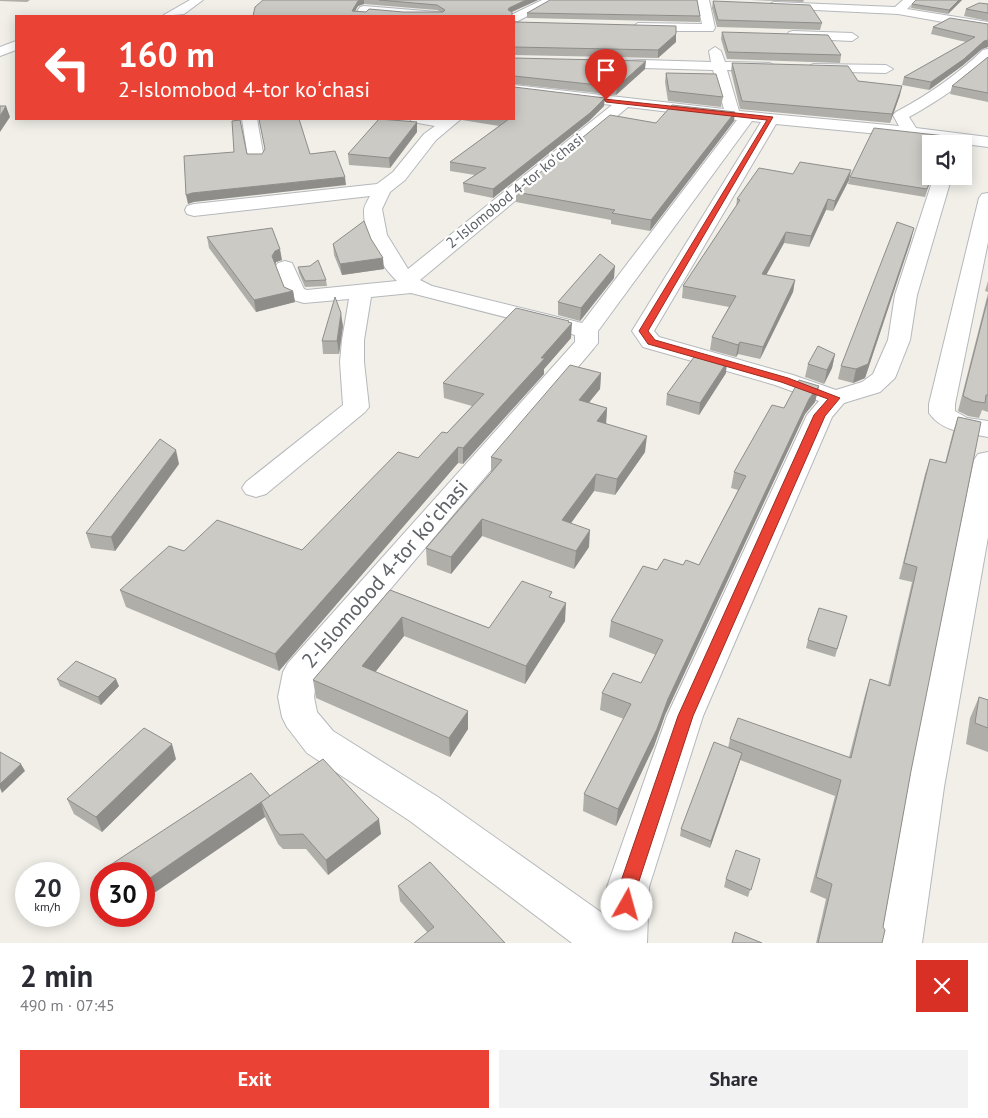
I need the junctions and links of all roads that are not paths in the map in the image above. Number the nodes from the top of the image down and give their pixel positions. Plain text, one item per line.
1 (197, 0) edge
2 (376, 0) edge
3 (551, 0) edge
4 (910, 0) edge
5 (706, 1) edge
6 (761, 4) edge
7 (898, 11) junction
8 (362, 13) edge
9 (171, 15) edge
10 (412, 15) edge
11 (515, 18) edge
12 (515, 23) edge
13 (534, 24) edge
14 (988, 26) edge
15 (628, 27) edge
16 (712, 31) junction
17 (776, 35) edge
18 (852, 37) dead end
19 (15, 45) edge
20 (0, 52) edge
21 (988, 53) edge
22 (592, 63) edge
23 (720, 67) junction
24 (886, 69) dead end
25 (515, 89) edge
26 (624, 103) junction
27 (740, 115) junction
28 (771, 119) junction
29 (249, 120) edge
30 (434, 120) edge
31 (452, 121) edge
32 (910, 132) junction
33 (923, 135) edge
34 (972, 142) edge
35 (988, 142) edge
36 (256, 158) edge
37 (940, 185) edge
38 (382, 189) junction
39 (988, 198) edge
40 (194, 210) dead end
41 (285, 267) dead end
42 (415, 286) junction
43 (361, 290) junction
44 (588, 331) junction
45 (835, 398) junction
46 (988, 429) edge
47 (988, 460) edge
48 (256, 488) dead end
49 (608, 943) edge
50 (624, 943) edge
51 (900, 943) edge

1 - 9 street
2 - 8 street
3 - 11 street
4 - 7 street
5 - 16 street
6 - 7 street
7 - 14 street
8 - 10 street
12 - 13 street
15 - 16 street
16 - 23 street
17 - 18 street
19 - 20 street
21 - 32 street
22 - 23 street
23 - 24 street
23 - 27 street
25 - 26 street
26 - 27 street
26 - 42 street, 2-Islomobod 4-tor koʻchasi
27 - 28 street
27 - 44 street, 2-Islomobod 4-tor koʻchasi
28 - 32 street
28 - 45 street
29 - 36 street
30 - 31 street
31 - 38 street
32 - 33 street
34 - 35 street
37 - 45 street
38 - 40 street
38 - 42 street
39 - 46 street
41 - 43 street
42 - 43 street
42 - 44 street
43 - 48 street
44 - 49 street, 2-Islomobod 4-tor koʻchasi
45 - 50 street
47 - 51 street

